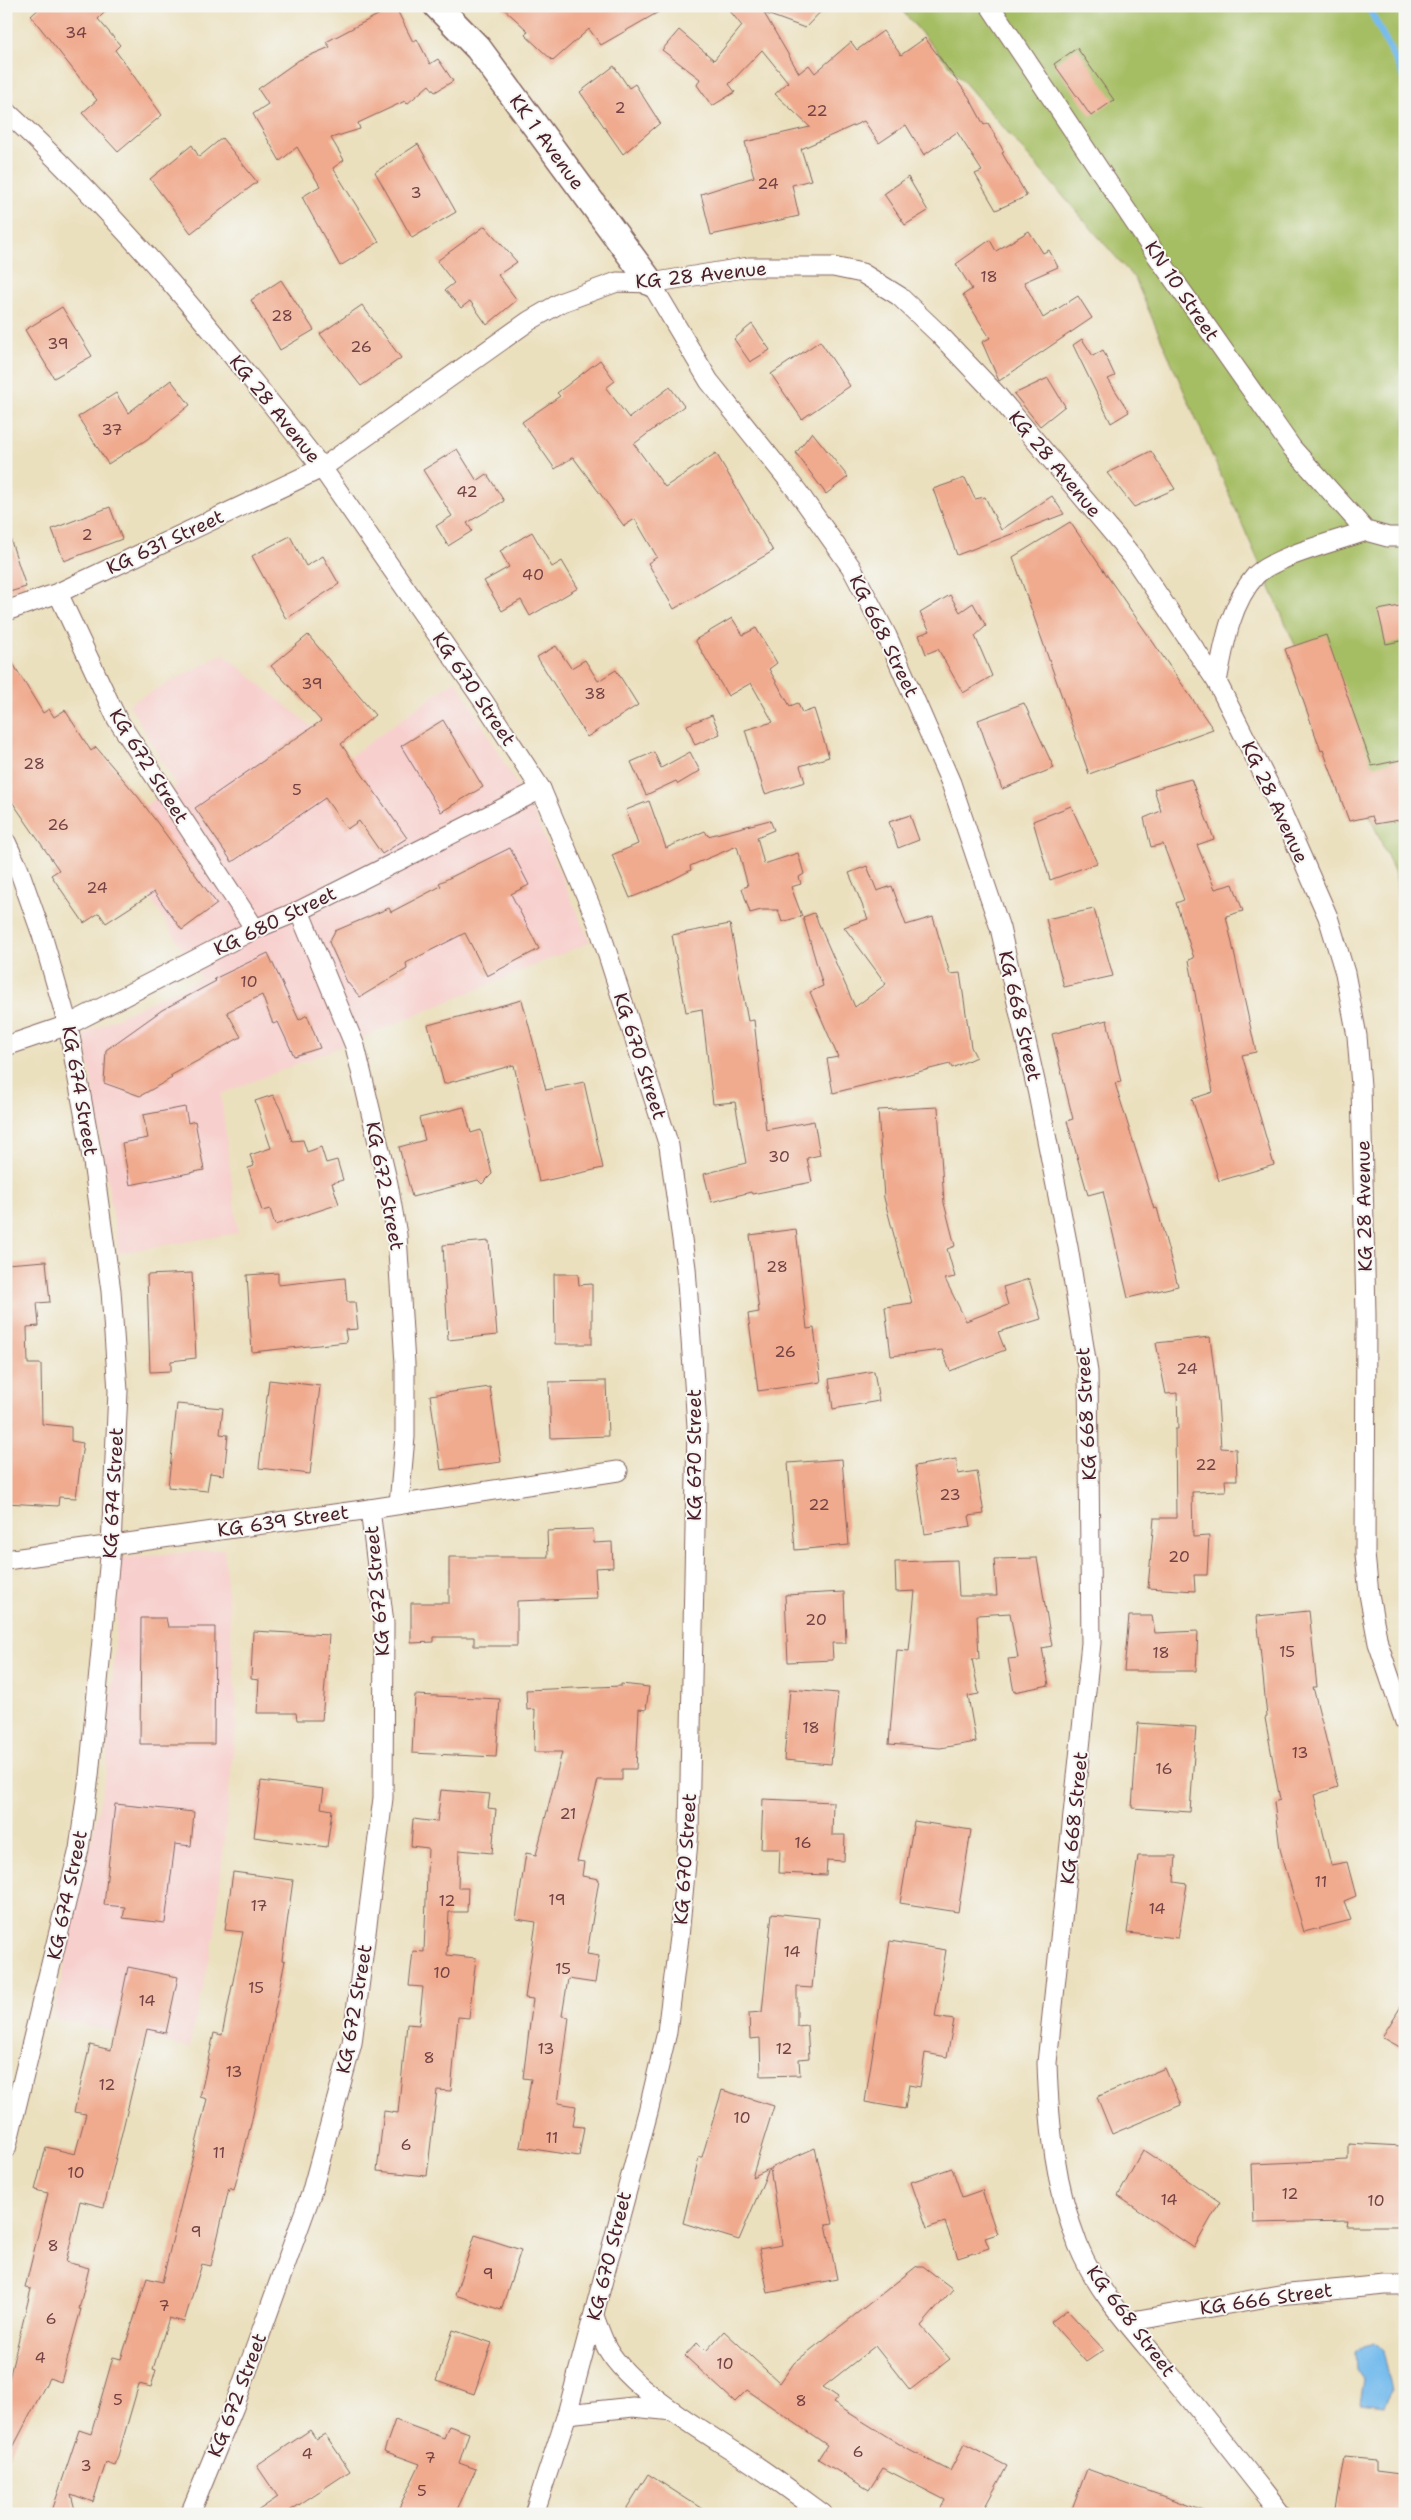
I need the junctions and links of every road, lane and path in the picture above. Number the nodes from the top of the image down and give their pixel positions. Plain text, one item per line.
1 (437, 6) edge
2 (990, 6) edge
3 (6, 111) edge
4 (651, 282) junction
5 (322, 468) junction
6 (1366, 532) junction
7 (1405, 537) edge
8 (58, 593) junction
9 (6, 611) edge
10 (1217, 682) junction
11 (541, 789) junction
12 (6, 842) edge
13 (299, 911) junction
14 (255, 929) junction
15 (68, 1025) junction
16 (6, 1046) edge
17 (618, 1471) dead end
18 (399, 1504) junction
19 (370, 1509) junction
20 (111, 1546) junction
21 (6, 1560) edge
22 (1405, 1722) edge
23 (6, 2149) edge
24 (1405, 2285) edge
25 (594, 2316) junction
26 (1127, 2322) junction
27 (673, 2411) junction
28 (567, 2414) junction
29 (190, 2514) edge
30 (534, 2514) edge
31 (823, 2514) edge
32 (1281, 2514) edge

1 - 4 main road, KK 1 Avenue
2 - 6 street, KN 10 Street
3 - 5 street, KG 28 Avenue
4 - 5 street, KG 28 Avenue
4 - 10 street, KG 28 Avenue
4 - 26 street, KG 668 Street
5 - 8 street, KG 631 Street
5 - 11 street, KG 670 Street
6 - 7 street
6 - 10 street
8 - 9 street, KG 631 Street
8 - 14 street, KG 672 Street
10 - 22 street, KG 28 Avenue
11 - 13 street, KG 680 Street
11 - 25 street, KG 670 Street
12 - 15 street, KG 674 Street
13 - 14 street, KG 680 Street
13 - 18 street, KG 672 Street
14 - 15 street, KG 680 Street
15 - 16 street, KG 680 Street
15 - 20 street, KG 674 Street
17 - 18 street, KG 639 Street
18 - 19 street, KG 639 Street
19 - 20 street, KG 639 Street
19 - 29 street, KG 672 Street
20 - 21 street, KG 639 Street
20 - 23 street, KG 674 Street
24 - 26 street, KG 666 Street
25 - 27 street
25 - 28 street, KG 670 Street
26 - 32 street, KG 668 Street
27 - 28 street
27 - 31 street
28 - 30 street, KG 670 Street

